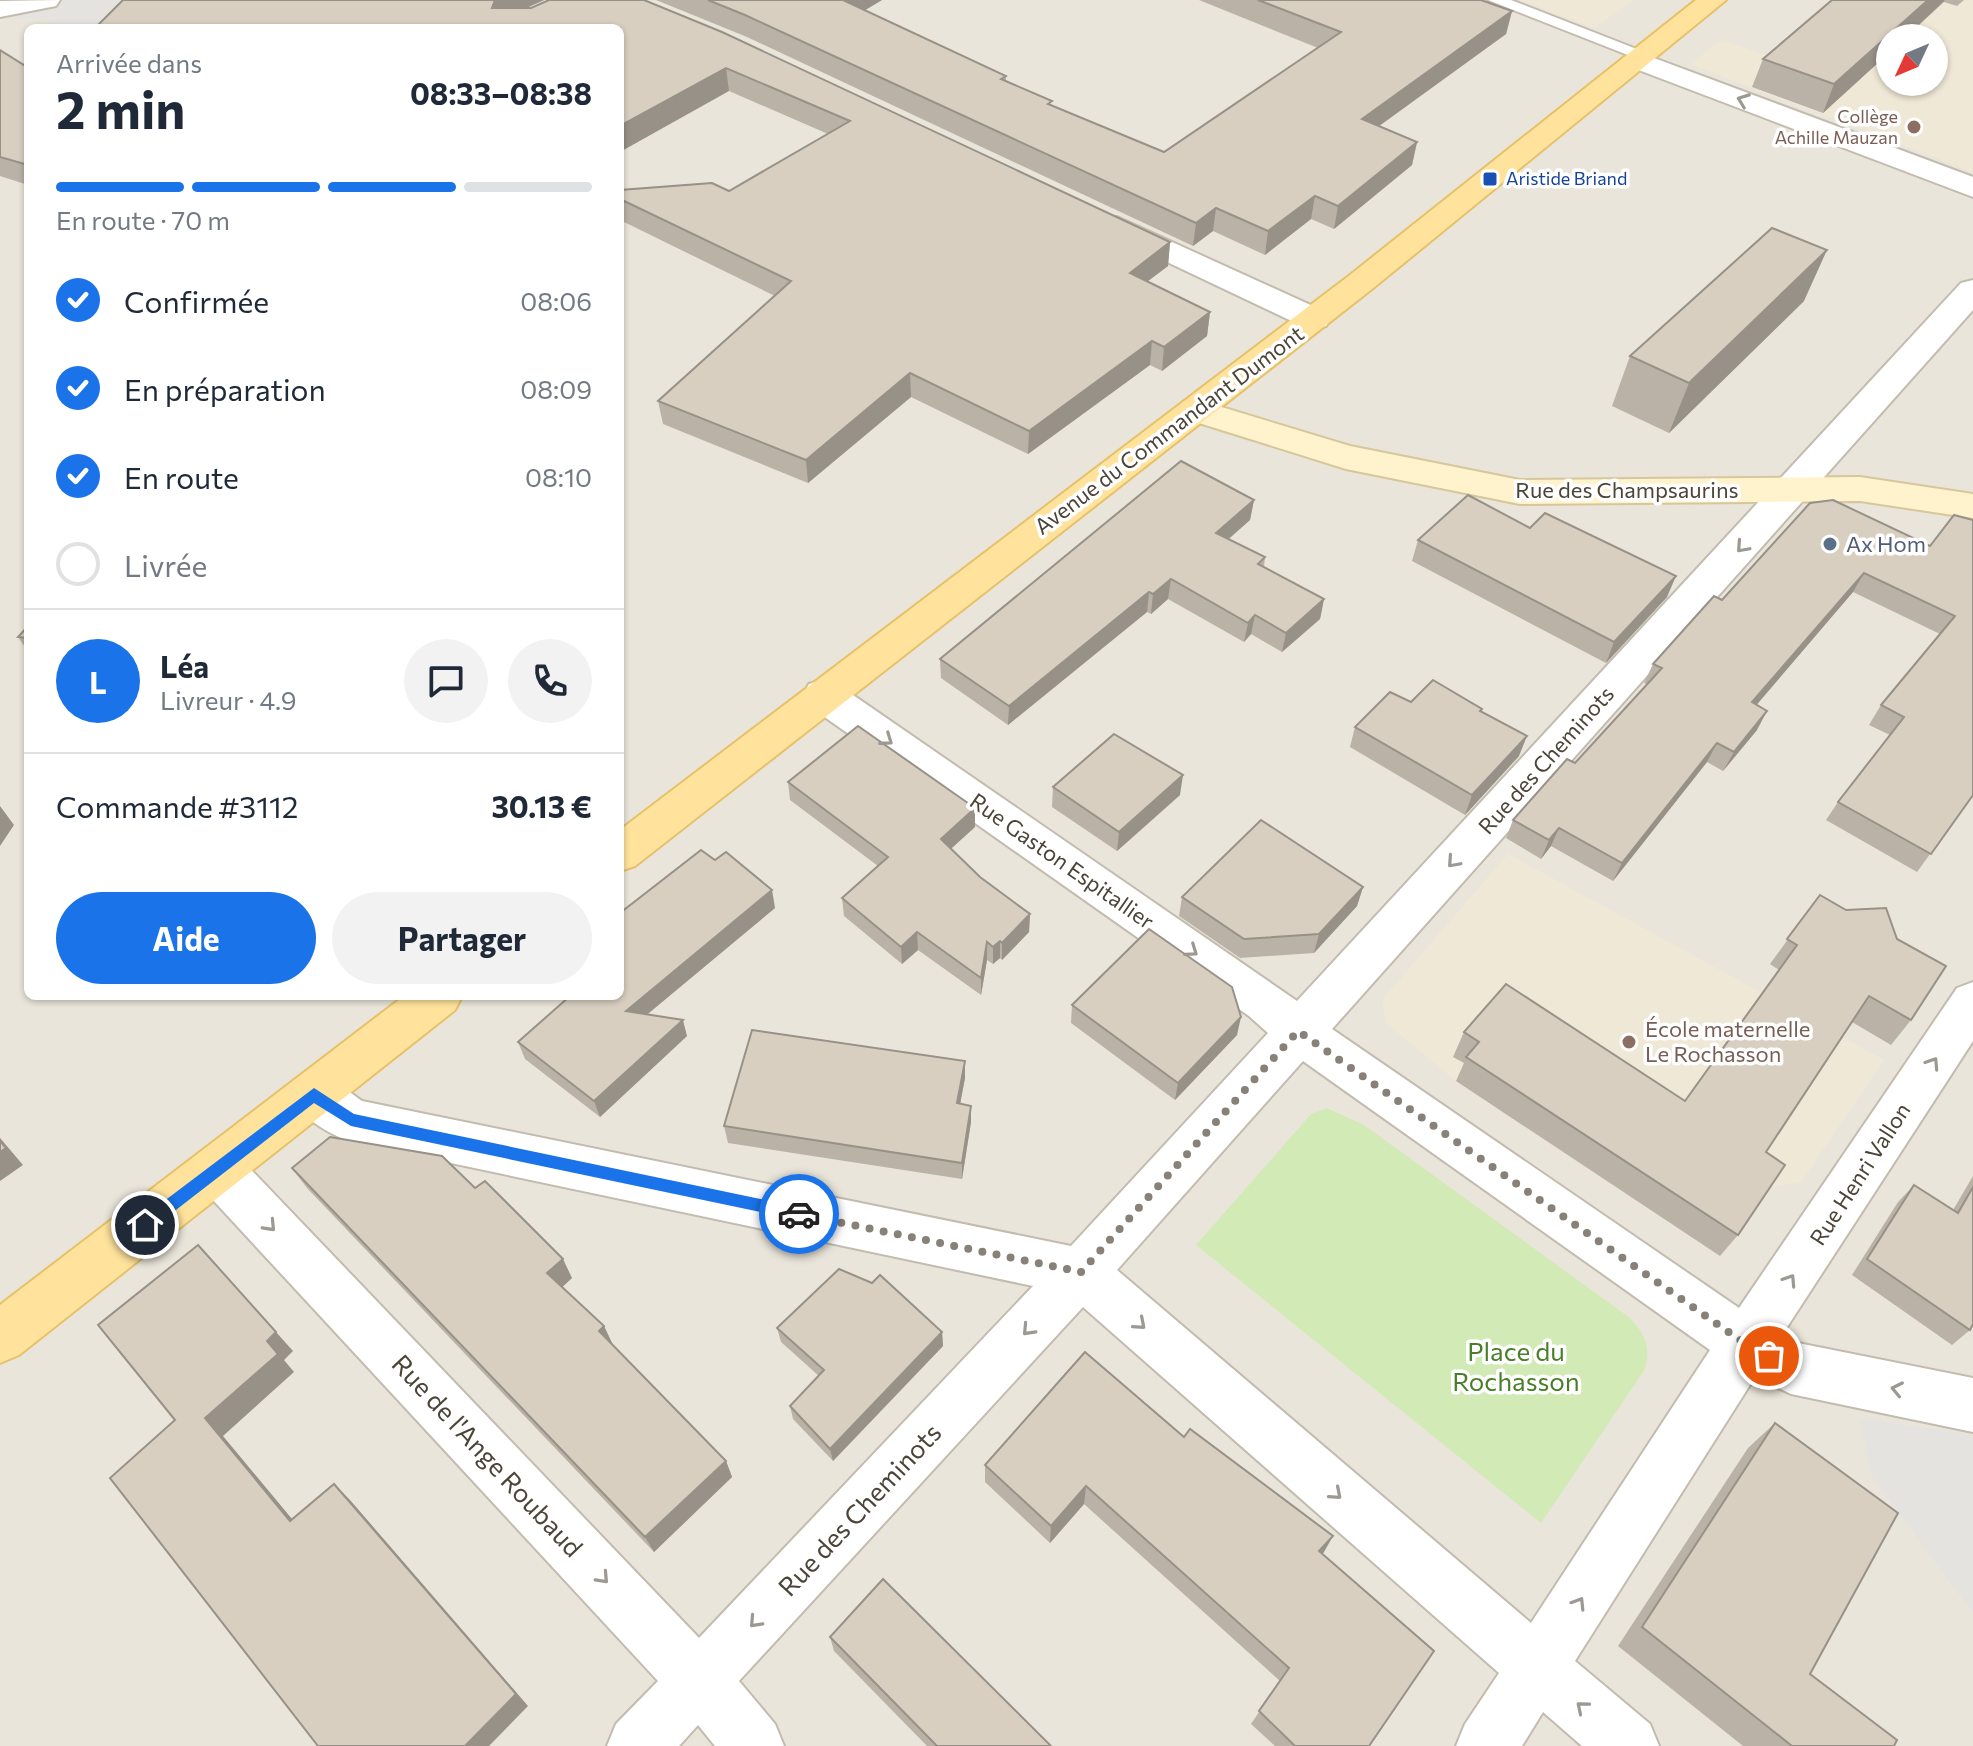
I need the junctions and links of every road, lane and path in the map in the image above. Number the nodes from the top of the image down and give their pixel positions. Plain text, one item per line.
1 (47, 0) edge
2 (1496, 0) edge
3 (1713, 0) edge
4 (0, 9) edge
5 (1641, 58) junction
6 (1973, 188) edge
7 (1086, 211) edge
8 (1973, 290) edge
9 (1314, 319) junction
10 (1195, 410) junction
11 (1794, 489) junction
12 (1973, 506) edge
13 (823, 695) junction
14 (624, 851) edge
15 (434, 1000) edge
16 (1973, 1002) edge
17 (1298, 1031) junction
18 (314, 1094) junction
19 (217, 1169) junction
20 (1081, 1272) junction
21 (0, 1337) edge
22 (1747, 1345) junction
23 (1973, 1405) edge
24 (1537, 1669) junction
25 (699, 1684) junction
26 (638, 1746) edge
27 (753, 1746) edge
28 (1487, 1746) edge
29 (1628, 1746) edge

1 - 4 street
2 - 5 lane
3 - 5 main road, Avenue du Commandant Dumont
6 -> 5 street
5 - 9 main road, Avenue du Commandant Dumont
7 - 9 street
8 - 11 street, Rue des Cheminots
9 - 10 main road, Avenue du Commandant Dumont
10 - 11 main road, Rue des Champsaurins
10 - 13 main road, Avenue du Commandant Dumont
11 - 12 main road, Rue des Champsaurins
11 -> 17 street, Rue des Cheminots
13 - 14 main road, Avenue du Commandant Dumont
13 -> 17 street, Rue Gaston Espitallier
15 - 18 main road
22 -> 16 street, Rue Henri Vallon
17 - 20 street
17 - 22 street
18 - 19 main road
18 - 20 street
19 - 21 main road
19 -> 25 street, Rue de l'Ange Roubaud
20 -> 24 street
20 -> 25 street, Rue des Cheminots
23 -> 22 street
24 -> 22 street
24 - 28 street
29 -> 24 street
25 - 26 street, Rue des Cheminots
25 - 27 street, Rue de l'Ange Roubaud

